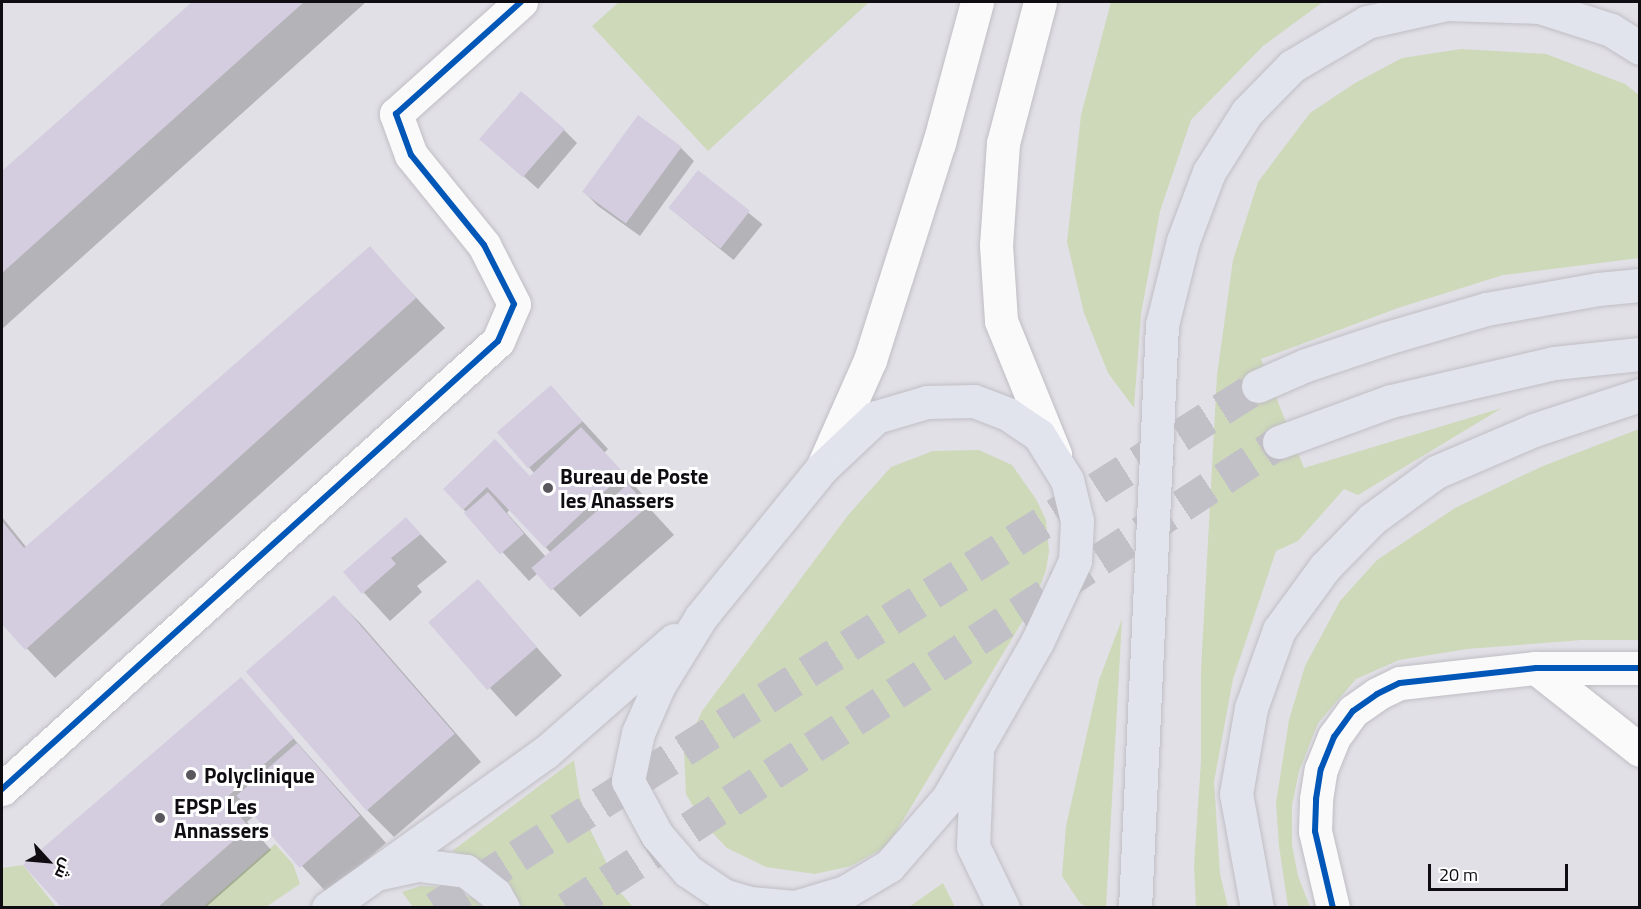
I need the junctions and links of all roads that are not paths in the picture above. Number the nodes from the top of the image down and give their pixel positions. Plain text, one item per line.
1 (521, 2) edge
2 (977, 2) edge
3 (1040, 2) edge
4 (1533, 4) edge
5 (1640, 48) edge
6 (1640, 285) edge
7 (1640, 354) edge
8 (1258, 386) tunnel mouth
9 (1640, 395) edge
10 (1279, 442) tunnel mouth
11 (822, 468) junction
12 (1067, 480) junction
13 (701, 616) junction
14 (1536, 668) junction
15 (1640, 668) edge
16 (978, 746) junction
17 (1640, 750) edge
18 (2, 789) edge
19 (688, 871) junction
20 (375, 873) junction
21 (1334, 900) edge
22 (792, 907) edge
23 (328, 908) edge
24 (502, 908) edge
25 (697, 908) edge
26 (1003, 908) edge
27 (1135, 908) edge
28 (1257, 908) edge

1 - 18 street
2 - 11 street
3 - 12 street
4 - 5 highway
4 - 27 highway
6 - 8 highway
7 - 10 highway
9 - 28 highway
11 - 12 highway
11 - 13 highway
12 - 16 highway
13 - 19 highway
13 - 20 highway
14 - 15 street
14 - 17 street
14 - 21 street
16 - 22 highway
16 - 26 highway
19 - 22 highway
19 - 25 highway
20 - 23 highway
20 - 24 highway

